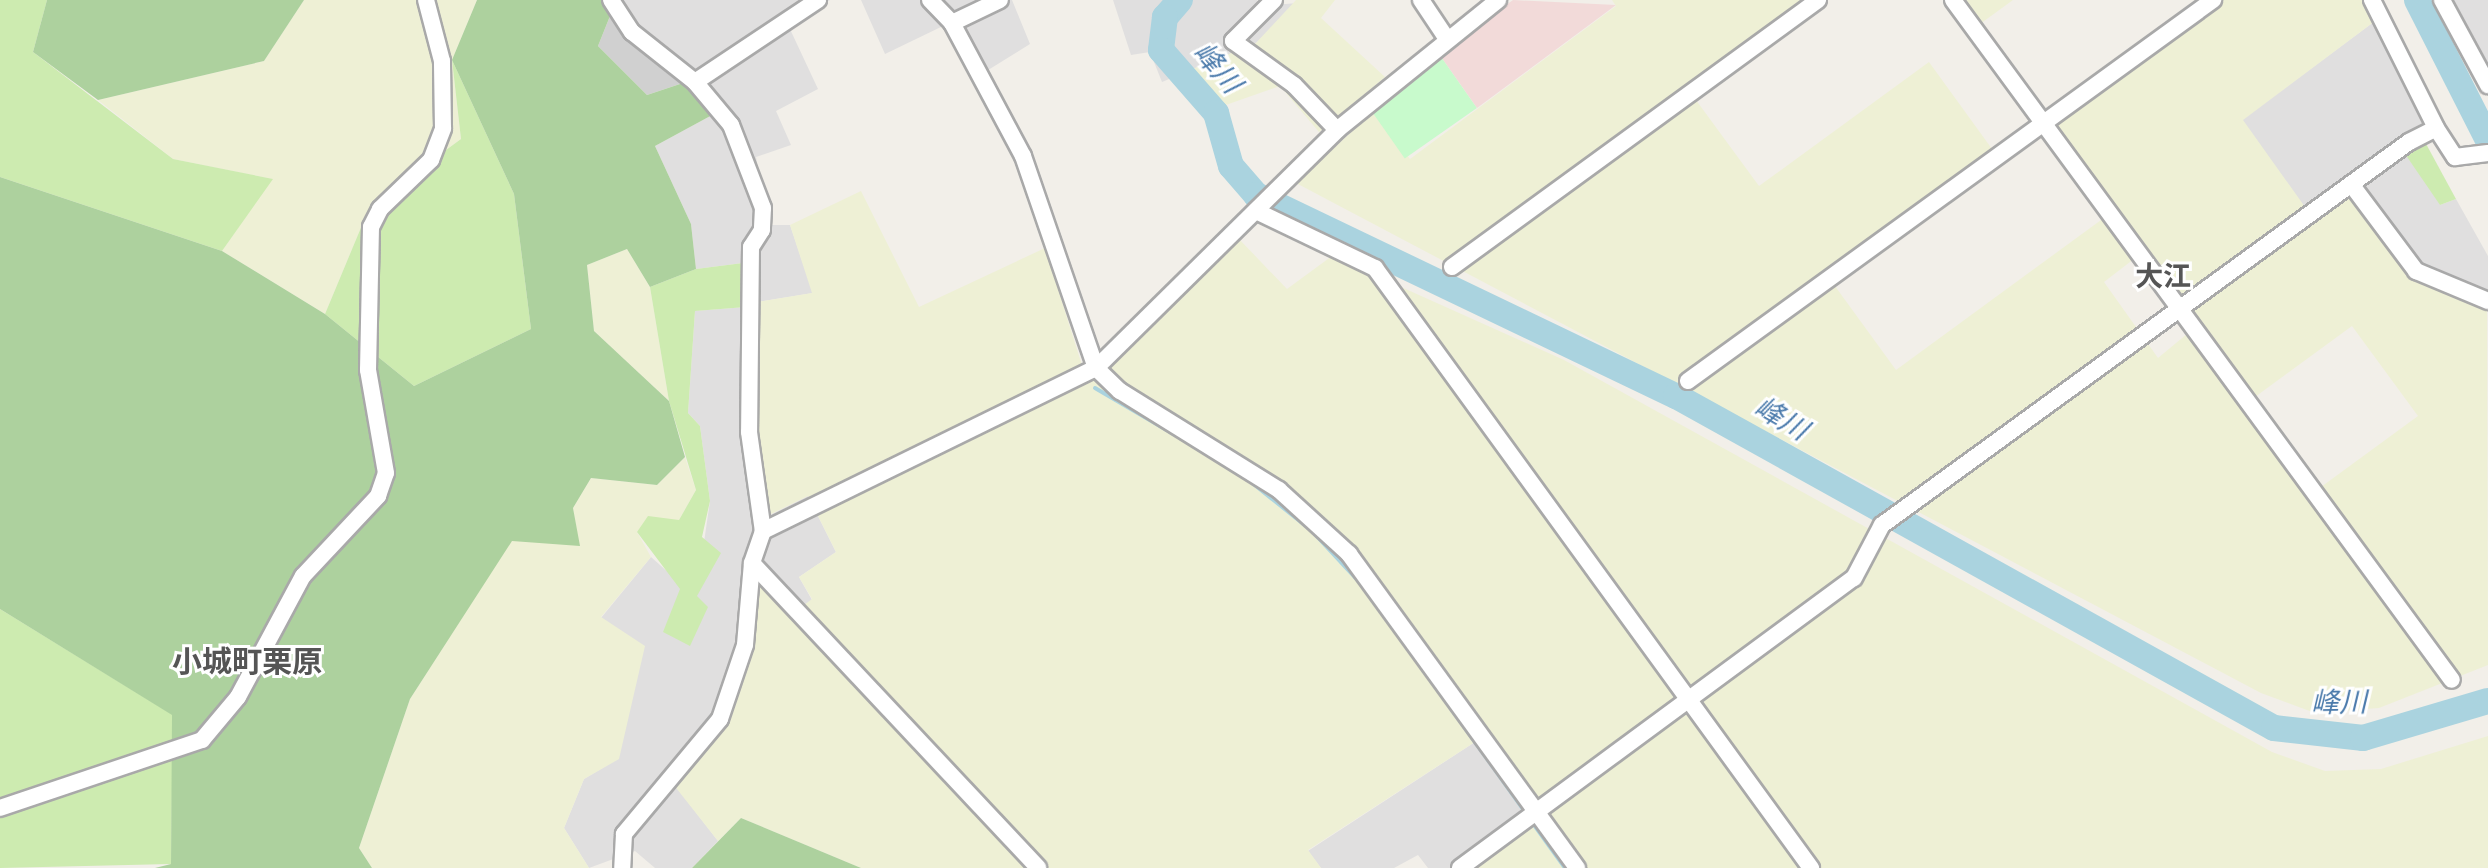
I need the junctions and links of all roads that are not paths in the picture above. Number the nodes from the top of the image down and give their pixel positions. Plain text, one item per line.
1 (426, 0) edge
2 (611, 0) edge
3 (818, 0) edge
4 (930, 0) edge
5 (1000, 0) edge
6 (1274, 0) edge
7 (1421, 0) edge
8 (1498, 0) edge
9 (1818, 0) edge
10 (1953, 0) edge
11 (2213, 0) edge
12 (2372, 0) edge
13 (2442, 0) edge
14 (952, 23) junction
15 (1447, 39) junction
16 (695, 82) junction
17 (2488, 85) edge
18 (2043, 123) junction
19 (2436, 128) junction
20 (1337, 130) junction
21 (2488, 153) edge
22 (2351, 184) junction
23 (1256, 211) junction
24 (1452, 267) dead end
25 (2488, 301) edge
26 (2178, 310) junction
27 (1096, 368) junction
28 (1688, 381) dead end
29 (763, 531) junction
30 (752, 563) junction
31 (2452, 680) dead end
32 (1689, 699) junction
33 (0, 808) edge
34 (1536, 811) junction
35 (622, 868) edge
36 (1038, 868) edge
37 (1460, 868) edge
38 (1577, 868) edge
39 (1811, 868) edge

1 - 33 street
2 - 16 street
3 - 16 street
4 - 14 street
5 - 14 street
6 - 20 street
7 - 15 street
8 - 15 street
9 - 24 street
10 - 18 street
11 - 18 street
12 - 19 street
13 - 17 street
14 - 27 street
15 - 20 street
16 - 29 street
18 - 26 street
18 - 28 street
19 - 21 street
19 - 22 street
20 - 23 street
22 - 25 street
22 - 26 street
23 - 27 street
23 - 32 street
26 - 31 street
26 - 32 street
27 - 29 street
27 - 34 street
29 - 30 street
30 - 35 street
30 - 36 street
32 - 34 street
32 - 39 street
34 - 37 street
34 - 38 street

